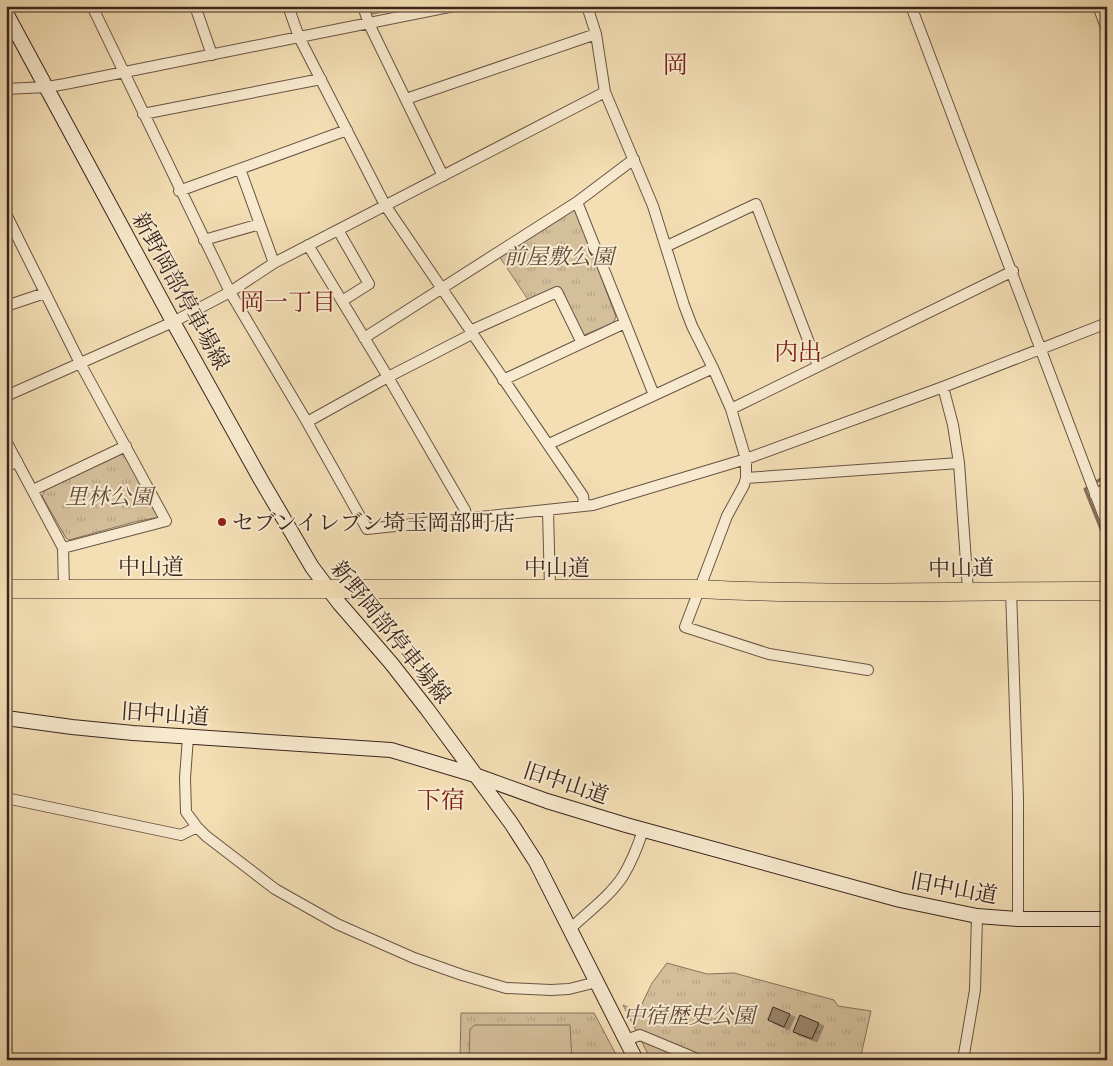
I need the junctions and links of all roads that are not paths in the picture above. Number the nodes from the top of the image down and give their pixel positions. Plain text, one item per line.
1 (92, 6) edge
2 (195, 6) edge
3 (288, 6) edge
4 (363, 6) edge
5 (454, 6) edge
6 (587, 6) edge
7 (912, 6) edge
8 (1098, 6) edge
9 (432, 8) edge
10 (6, 13) edge
11 (369, 24) junction
12 (1107, 30) edge
13 (596, 34) junction
14 (299, 37) junction
15 (212, 55) junction
16 (123, 73) junction
17 (321, 79) junction
18 (47, 88) junction
19 (6, 89) edge
20 (605, 92) junction
21 (406, 99) junction
22 (143, 114) junction
23 (347, 130) junction
24 (634, 159) junction
25 (240, 169) junction
26 (443, 176) junction
27 (180, 191) junction
28 (577, 202) junction
29 (385, 205) junction
30 (7, 216) edge
31 (260, 224) junction
32 (338, 230) junction
33 (204, 240) junction
34 (308, 245) junction
35 (667, 246) junction
36 (274, 263) junction
37 (1012, 271) junction
38 (442, 290) junction
39 (230, 292) junction
40 (45, 293) junction
41 (342, 301) junction
42 (6, 306) edge
43 (173, 322) junction
44 (625, 323) junction
45 (1107, 323) edge
46 (471, 333) junction
47 (364, 338) junction
48 (582, 343) junction
49 (1040, 348) junction
50 (80, 363) junction
51 (818, 366) junction
52 (713, 368) junction
53 (388, 377) junction
54 (503, 380) junction
55 (942, 387) junction
56 (654, 395) junction
57 (6, 396) edge
58 (731, 409) junction
59 (307, 422) junction
60 (6, 441) edge
61 (549, 444) junction
62 (126, 446) junction
63 (746, 459) junction
64 (17, 461) junction
65 (959, 463) junction
66 (6, 467) edge
67 (746, 478) junction
68 (1107, 488) edge
69 (33, 490) junction
70 (1095, 495) junction
71 (584, 506) junction
72 (548, 510) junction
73 (1104, 517) dead end
74 (467, 518) junction
75 (63, 548) junction
76 (6, 589) edge
77 (64, 589) junction
78 (550, 589) junction
79 (329, 590) junction
80 (699, 590) junction
81 (968, 590) junction
82 (1011, 590) junction
83 (1107, 591) edge
84 (868, 670) dead end
85 (6, 718) edge
86 (188, 737) junction
87 (475, 776) junction
88 (6, 798) edge
89 (197, 827) junction
90 (643, 830) junction
91 (978, 916) junction
92 (1018, 919) junction
93 (1107, 919) edge
94 (570, 928) junction
95 (597, 982) junction
96 (626, 1040) junction
97 (636, 1060) edge
98 (700, 1060) edge
99 (963, 1060) edge

1 - 16 street
2 - 15 street
3 - 14 street
4 - 11 street
5 - 9 street
6 - 13 street
7 - 37 street
8 - 12 street
9 - 11 street
10 - 18 main road, 新野岡部停車場線
11 - 14 street
11 - 21 street
13 - 20 street
13 - 21 street
14 - 15 street
14 - 17 street
15 - 16 street
16 - 18 street
16 - 22 street
17 - 22 street
17 - 23 street
18 - 19 street
18 - 43 main road, 新野岡部停車場線
20 - 24 street
20 - 26 street
21 - 26 street
22 - 27 street
23 - 25 street
23 - 29 street
24 - 28 street
24 - 35 street
25 - 27 street
25 - 31 street
26 - 29 street
27 - 33 street
28 - 38 street
28 - 44 street
29 - 32 street
29 - 38 street
30 - 40 street
31 - 33 street
31 - 36 street
32 - 34 street
32 - 41 street
33 - 39 street
34 - 36 street
34 - 41 street
35 - 51 street
35 - 52 street
36 - 39 street
37 - 49 street
37 - 51 street
38 - 46 street
38 - 47 street
39 - 43 street
39 - 59 street
40 - 42 street
40 - 50 street
41 - 47 street
43 - 50 street
43 - 79 main road, 新野岡部停車場線
44 - 48 street
44 - 56 street
45 - 49 street
46 - 48 street
46 - 53 street
46 - 54 street
47 - 53 street
48 - 54 street
49 - 55 street
49 - 70 street
50 - 57 street
50 - 62 street
51 - 58 street
52 - 56 street
52 - 58 street
53 - 59 street
53 - 74 street
54 - 61 street
55 - 63 street
55 - 65 street
56 - 61 street
58 - 63 street
59 - 74 street
60 - 64 street
61 - 71 street
62 - 69 street
62 - 75 street
63 - 67 street
63 - 71 street
64 - 66 street
64 - 69 street
65 - 67 street
65 - 81 street
67 - 80 street
68 - 70 street
69 - 75 street
70 - 73 street
71 - 72 street
72 - 74 street
72 - 78 street
75 - 77 street
76 - 77 highway, 中山道
77 - 79 highway, 中山道
78 - 79 highway, 中山道
78 - 80 highway, 中山道
79 - 87 main road, 新野岡部停車場線
80 - 81 highway, 中山道
80 - 84 street
81 - 82 highway, 中山道
82 - 83 highway, 中山道
82 - 92 street
85 - 86 main road, 旧中山道
86 - 87 main road, 旧中山道
86 - 89 street
87 - 90 main road, 旧中山道
87 - 94 main road, 新野岡部停車場線
88 - 89 street
89 - 95 street
90 - 91 main road, 旧中山道
90 - 94 street
91 - 92 main road, 旧中山道
91 - 99 street
92 - 93 main road, 旧中山道
94 - 95 main road, 新野岡部停車場線
95 - 96 main road, 新野岡部停車場線
96 - 97 main road, 新野岡部停車場線
96 - 98 street

